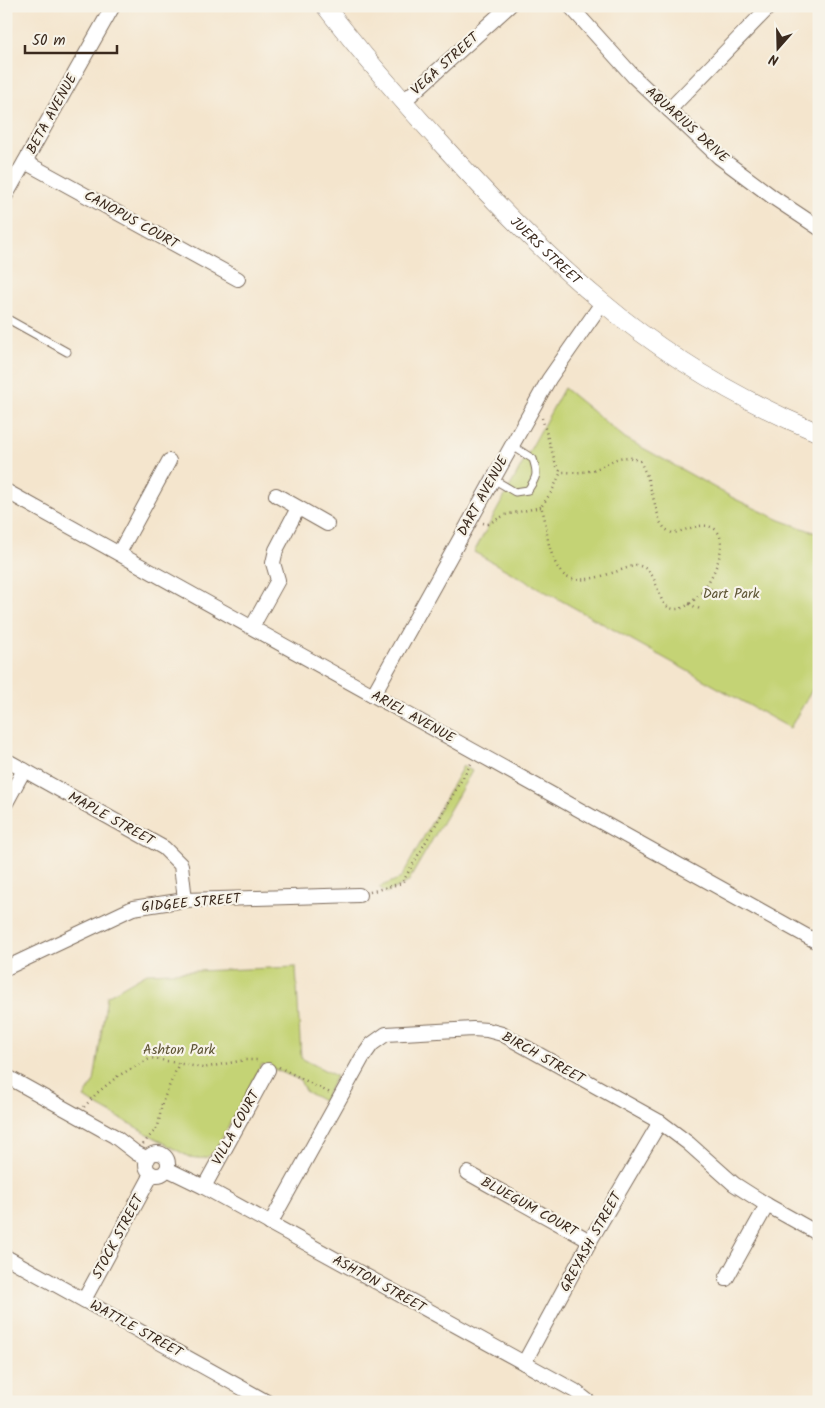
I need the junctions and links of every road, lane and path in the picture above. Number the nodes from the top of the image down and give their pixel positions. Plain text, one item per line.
1 (113, 6) edge
2 (325, 6) edge
3 (509, 6) edge
4 (570, 6) edge
5 (770, 6) edge
6 (403, 102) junction
7 (668, 110) junction
8 (25, 162) junction
9 (6, 195) edge
10 (819, 228) edge
11 (238, 279) dead end
12 (602, 303) junction
13 (6, 318) edge
14 (67, 352) dead end
15 (537, 400) junction
16 (819, 433) edge
17 (511, 445) junction
18 (169, 461) dead end
19 (561, 472) junction
20 (492, 479) junction
21 (6, 491) edge
22 (276, 495) dead end
23 (541, 507) junction
24 (298, 508) junction
25 (470, 519) junction
26 (327, 524) dead end
27 (119, 553) junction
28 (706, 586) junction
29 (714, 591) dead end
30 (689, 604) junction
31 (702, 610) dead end
32 (252, 627) junction
33 (374, 695) junction
34 (477, 752) junction
35 (6, 760) edge
36 (24, 770) junction
37 (6, 804) edge
38 (359, 895) joint
39 (185, 900) junction
40 (819, 943) edge
41 (6, 968) edge
42 (179, 1063) junction
43 (267, 1064) junction
44 (6, 1076) edge
45 (340, 1098) junction
46 (76, 1115) junction
47 (660, 1122) junction
48 (142, 1156) junction
49 (166, 1169) junction
50 (468, 1172) dead end
51 (152, 1174) junction
52 (204, 1187) junction
53 (767, 1205) junction
54 (270, 1224) junction
55 (819, 1234) edge
56 (590, 1241) junction
57 (6, 1257) edge
58 (726, 1279) dead end
59 (84, 1300) junction
60 (524, 1363) junction
61 (267, 1402) edge
62 (589, 1402) edge

1 - 8 street, BETA AVENUE
2 - 6 street, JUERS STREET
3 - 6 street, VEGA STREET
4 - 7 street, AQUARIUS DRIVE
5 - 7 street
6 - 12 street, JUERS STREET
7 - 10 street, AQUARIUS DRIVE
8 - 9 street, BETA AVENUE
8 - 11 street, CANOPUS COURT
12 - 15 street, DART AVENUE
12 - 16 street, JUERS STREET
13 - 14 lane
15 - 17 street, DART AVENUE
15 - 19 path
17 - 20 street, DART AVENUE
17 - 20 lane
18 - 27 street
19 - 23 path
19 - 28 path
20 - 25 street, DART AVENUE
21 - 27 street, ARIEL AVENUE
22 - 24 street
23 - 25 path
23 - 30 path
24 - 26 street
24 - 32 street
25 - 33 street, DART AVENUE
27 - 32 street, ARIEL AVENUE
28 - 29 path
28 - 30 path
30 - 31 path
32 - 33 street, ARIEL AVENUE
33 - 34 street, ARIEL AVENUE
34 - 38 path
34 - 40 street, ARIEL AVENUE
35 - 36 street, MAPLE STREET
36 - 37 street
36 - 39 street, MAPLE STREET
38 - 39 street, GIDGEE STREET
39 - 41 street, GIDGEE STREET
42 - 43 path
42 - 46 path
42 - 48 path
43 - 45 path
43 - 52 street, VILLA COURT
44 - 46 street
45 - 47 street, BIRCH STREET
45 - 54 street, BIRCH STREET
46 - 48 street
47 - 53 street, BIRCH STREET
47 - 56 street, GREYASH STREET
48 - 49 street
48 - 51 street
49 - 51 street
49 - 52 street, ASHTON STREET
50 - 56 street, BLUEGUM COURT
51 - 59 street, STOCK STREET
52 - 54 street, ASHTON STREET
53 - 55 street, BIRCH STREET
53 - 58 street
54 - 60 street, ASHTON STREET
56 - 60 street, GREYASH STREET
57 - 59 street, WATTLE STREET
59 - 61 street, WATTLE STREET
60 - 62 street, ASHTON STREET

